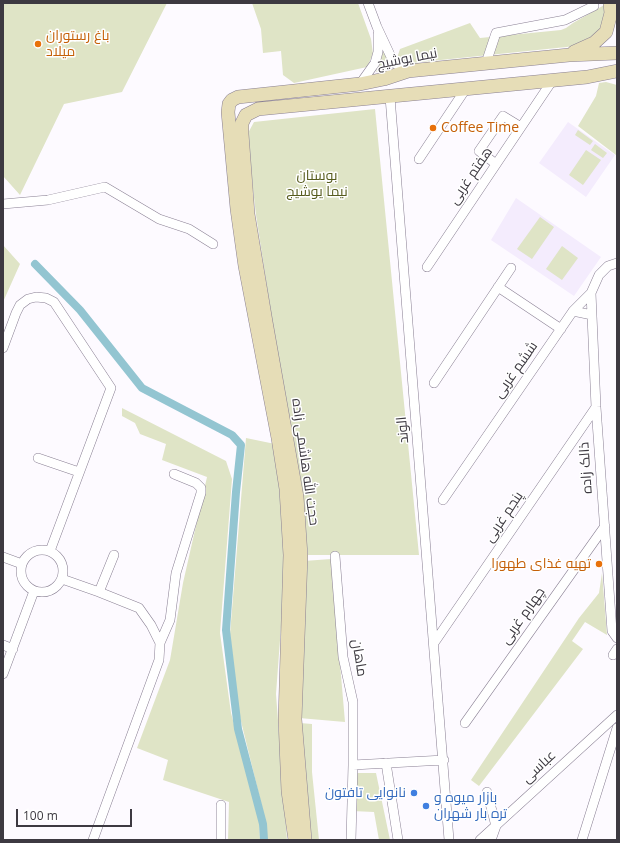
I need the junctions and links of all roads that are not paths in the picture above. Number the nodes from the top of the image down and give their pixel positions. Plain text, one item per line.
1 (368, 3) edge
2 (611, 3) edge
3 (594, 6) dead end
4 (617, 15) edge
5 (377, 27) junction
6 (569, 55) junction
7 (486, 63) junction
8 (614, 66) edge
9 (408, 71) junction
10 (552, 81) junction
11 (360, 84) junction
12 (465, 90) junction
13 (390, 97) junction
14 (229, 104) junction
15 (246, 115) junction
16 (521, 127) junction
17 (419, 159) dead end
18 (496, 164) junction
19 (3, 204) edge
20 (213, 244) dead end
21 (617, 263) edge
22 (427, 267) dead end
23 (511, 268) dead end
24 (498, 287) junction
25 (591, 293) junction
26 (574, 311) junction
27 (592, 315) junction
28 (561, 329) junction
29 (3, 348) edge
30 (434, 382) dead end
31 (596, 407) junction
32 (38, 458) dead end
33 (79, 472) junction
34 (174, 474) dead end
35 (443, 500) dead end
36 (605, 526) junction
37 (50, 551) junction
38 (114, 555) dead end
39 (3, 556) edge
40 (335, 556) dead end
41 (22, 564) junction
42 (62, 579) junction
43 (34, 591) junction
44 (99, 592) junction
45 (617, 638) edge
46 (160, 643) junction
47 (434, 644) junction
48 (3, 645) edge
49 (12, 649) junction
50 (3, 674) edge
51 (617, 715) edge
52 (465, 723) dead end
53 (617, 728) edge
54 (444, 760) junction
55 (386, 763) junction
56 (353, 765) junction
57 (487, 792) dead end
58 (221, 805) dead end
59 (496, 826) junction
60 (93, 840) edge
61 (221, 840) edge
62 (295, 840) edge
63 (305, 840) edge
64 (351, 840) edge
65 (398, 840) edge
66 (449, 840) edge
67 (480, 840) edge
68 (491, 840) edge
69 (582, 840) edge

1 - 5 street
2 - 4 street
2 - 6 street
3 - 7 street
5 - 9 street
5 - 11 street
6 - 7 street, نیما یوشیج
6 - 8 street, نیما یوشیج
7 - 9 street, نیما یوشیج
8 - 10 street, نیما یوشیج
9 - 11 street, نیما یوشیج
10 - 12 street, نیما یوشیج
10 - 16 street, هفتم غربی
11 - 14 street, نیما یوشیج
12 - 13 street, نیما یوشیج
12 - 17 street
13 - 15 street, نیما یوشیج
13 - 47 street, الوند
14 - 15 street
14 - 62 street
15 - 63 street, حجت الله هاشمی زاده
16 - 18 street, هفتم غربی
16 - 18 street
18 - 22 street, هفتم غربی
19 - 20 street
21 - 25 street, ششم غربی
23 - 24 street
24 - 28 street
24 - 30 street
25 - 26 street, ششم غربی
25 - 27 street, ذالک زاده
26 - 27 street
26 - 28 street, ششم غربی
27 - 31 street, ذالک زاده
28 - 35 street, ششم غربی
29 - 33 street
31 - 36 street, ذالک زاده
31 - 47 street, پنجم غربی
32 - 33 street
33 - 37 street
34 - 46 street
36 - 45 street, ذالک زاده
36 - 52 street, چهارم غربی
37 - 41 street
37 - 42 street
38 - 44 street
39 - 41 street
40 - 56 street, ماهان
41 - 43 street
42 - 43 street
42 - 44 street
43 - 49 street
44 - 46 street
46 - 60 street
47 - 54 street, الوند
48 - 49 street
49 - 50 street
51 - 59 street, عباسی
53 - 69 street
54 - 55 street
54 - 66 street, الوند
55 - 56 street
55 - 65 street
56 - 64 street, ماهان
57 - 59 street
58 - 61 street
59 - 67 street, عباسی
59 - 68 street

